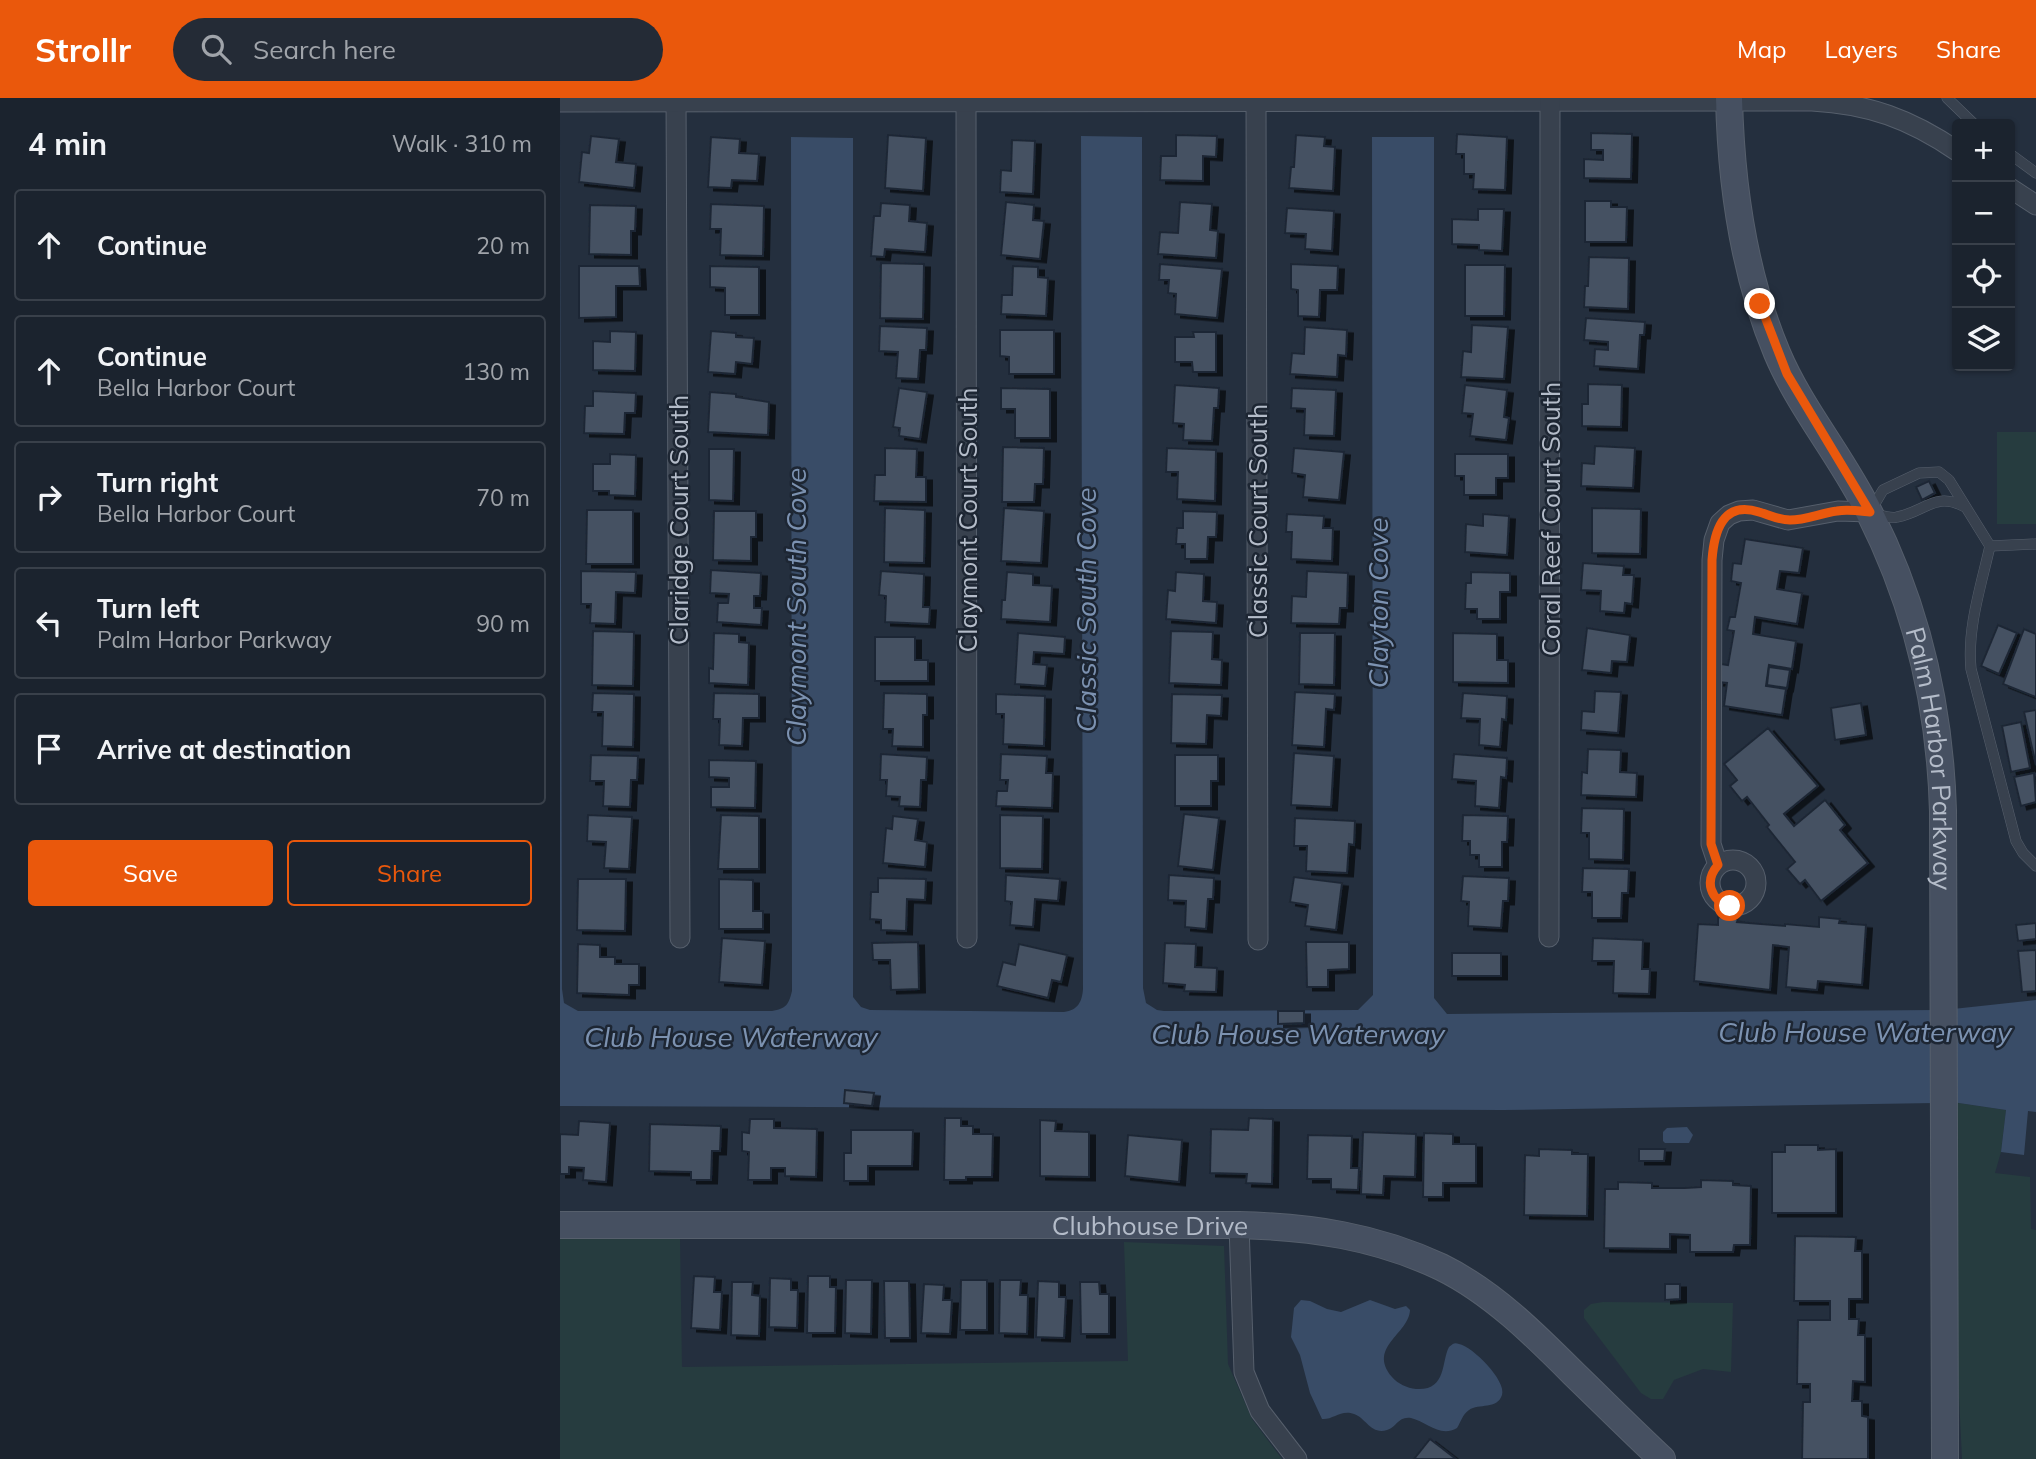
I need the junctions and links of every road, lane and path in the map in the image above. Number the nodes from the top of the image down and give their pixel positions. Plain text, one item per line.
1 (1947, 98) edge
2 (676, 100) edge
3 (966, 100) edge
4 (1256, 100) edge
5 (1550, 100) edge
6 (1729, 100) edge
7 (1827, 100) edge
8 (560, 102) edge
9 (1969, 119) edge
10 (1952, 148) edge
11 (2015, 158) edge
12 (2036, 173) edge
13 (2015, 191) edge
14 (2036, 205) edge
15 (1965, 507) junction
16 (1870, 512) junction
17 (2036, 544) edge
18 (1990, 546) junction
19 (1718, 865) dead end
20 (2036, 866) edge
21 (1549, 937) dead end
22 (680, 938) dead end
23 (967, 938) dead end
24 (1258, 940) dead end
25 (560, 1225) edge
26 (1239, 1225) junction
27 (1650, 1455) edge
28 (1297, 1459) edge
29 (1945, 1459) edge

1 - 9 lane
2 - 3 street
2 - 8 street
2 - 22 street, Claridge Court South
3 - 4 street
3 - 23 street, Claymont Court South
4 - 5 street
4 - 24 street, Classic Court South
5 - 6 street
5 - 21 street, Coral Reef Court South
6 - 7 street
6 - 16 street, Palm Harbor Parkway
7 - 10 street
11 - 12 lane
13 - 14 street
15 - 16 lane
15 - 16 lane
15 - 18 lane
16 - 19 street
16 - 29 street, Palm Harbor Parkway
17 - 18 lane
18 - 20 lane
25 - 26 street, Clubhouse Drive
26 - 27 street, Clubhouse Drive
26 - 28 street

